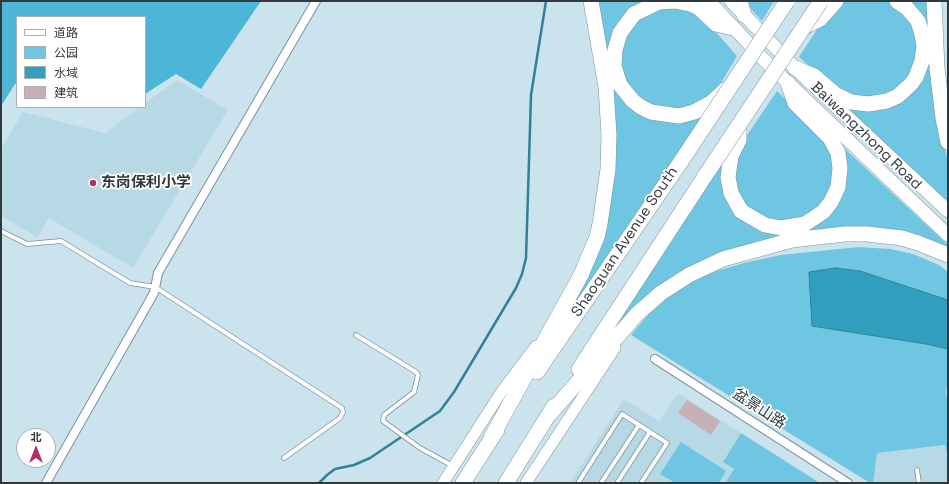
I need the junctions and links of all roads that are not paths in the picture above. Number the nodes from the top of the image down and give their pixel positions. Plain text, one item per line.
1 (316, 1) edge
2 (591, 1) edge
3 (709, 1) edge
4 (731, 1) edge
5 (786, 1) edge
6 (821, 1) edge
7 (836, 1) edge
8 (897, 1) edge
9 (934, 1) edge
10 (742, 8) edge
11 (806, 26) junction
12 (733, 28) junction
13 (795, 68) junction
14 (788, 83) junction
15 (731, 85) junction
16 (739, 126) junction
17 (948, 142) edge
18 (948, 211) edge
19 (1, 231) edge
20 (948, 235) edge
21 (948, 255) edge
22 (155, 287) junction
23 (637, 314) junction
24 (554, 322) junction
25 (356, 335) dead end
26 (654, 359) dead end
27 (549, 415) junction
28 (638, 425) junction
29 (650, 432) junction
30 (491, 438) junction
31 (284, 458) dead end
32 (454, 466) junction
33 (917, 470) dead end
34 (46, 483) edge
35 (443, 483) edge
36 (463, 483) edge
37 (506, 483) edge
38 (526, 483) edge
39 (578, 483) edge
40 (601, 483) edge
41 (617, 483) edge
42 (641, 483) edge
43 (848, 483) edge
44 (919, 483) edge

1 - 22 street
2 - 24 highway
3 - 12 main road, Baiwangzhong Road
4 - 10 main road, Baiwangzhong Road
5 - 15 highway, Shaoguan Avenue South, bridge
6 - 11 highway, Shaoguan Avenue South, bridge
7 - 11 highway
8 - 13 highway
9 - 17 highway
10 - 13 main road, Baiwangzhong Road
11 - 16 highway, Shaoguan Avenue South, bridge
12 - 14 main road, Baiwangzhong Road
12 - 15 highway
13 - 18 main road, Baiwangzhong Road
14 - 16 highway
14 - 20 main road, Baiwangzhong Road
15 - 30 highway, Shaoguan Avenue South, bridge
16 - 27 highway, Shaoguan Avenue South, bridge
19 - 22 lane
21 - 23 highway
22 - 31 lane
22 - 34 street
23 - 27 highway
23 - 38 street
24 - 30 highway
24 - 32 street
25 - 32 lane
26 - 43 street, 盆景山路
27 - 37 highway, Shaoguan Avenue South
28 - 29 lane
28 - 39 lane
28 - 40 lane
29 - 41 lane
29 - 42 lane
30 - 36 highway, Shaoguan Avenue South
32 - 35 street
33 - 44 lane

